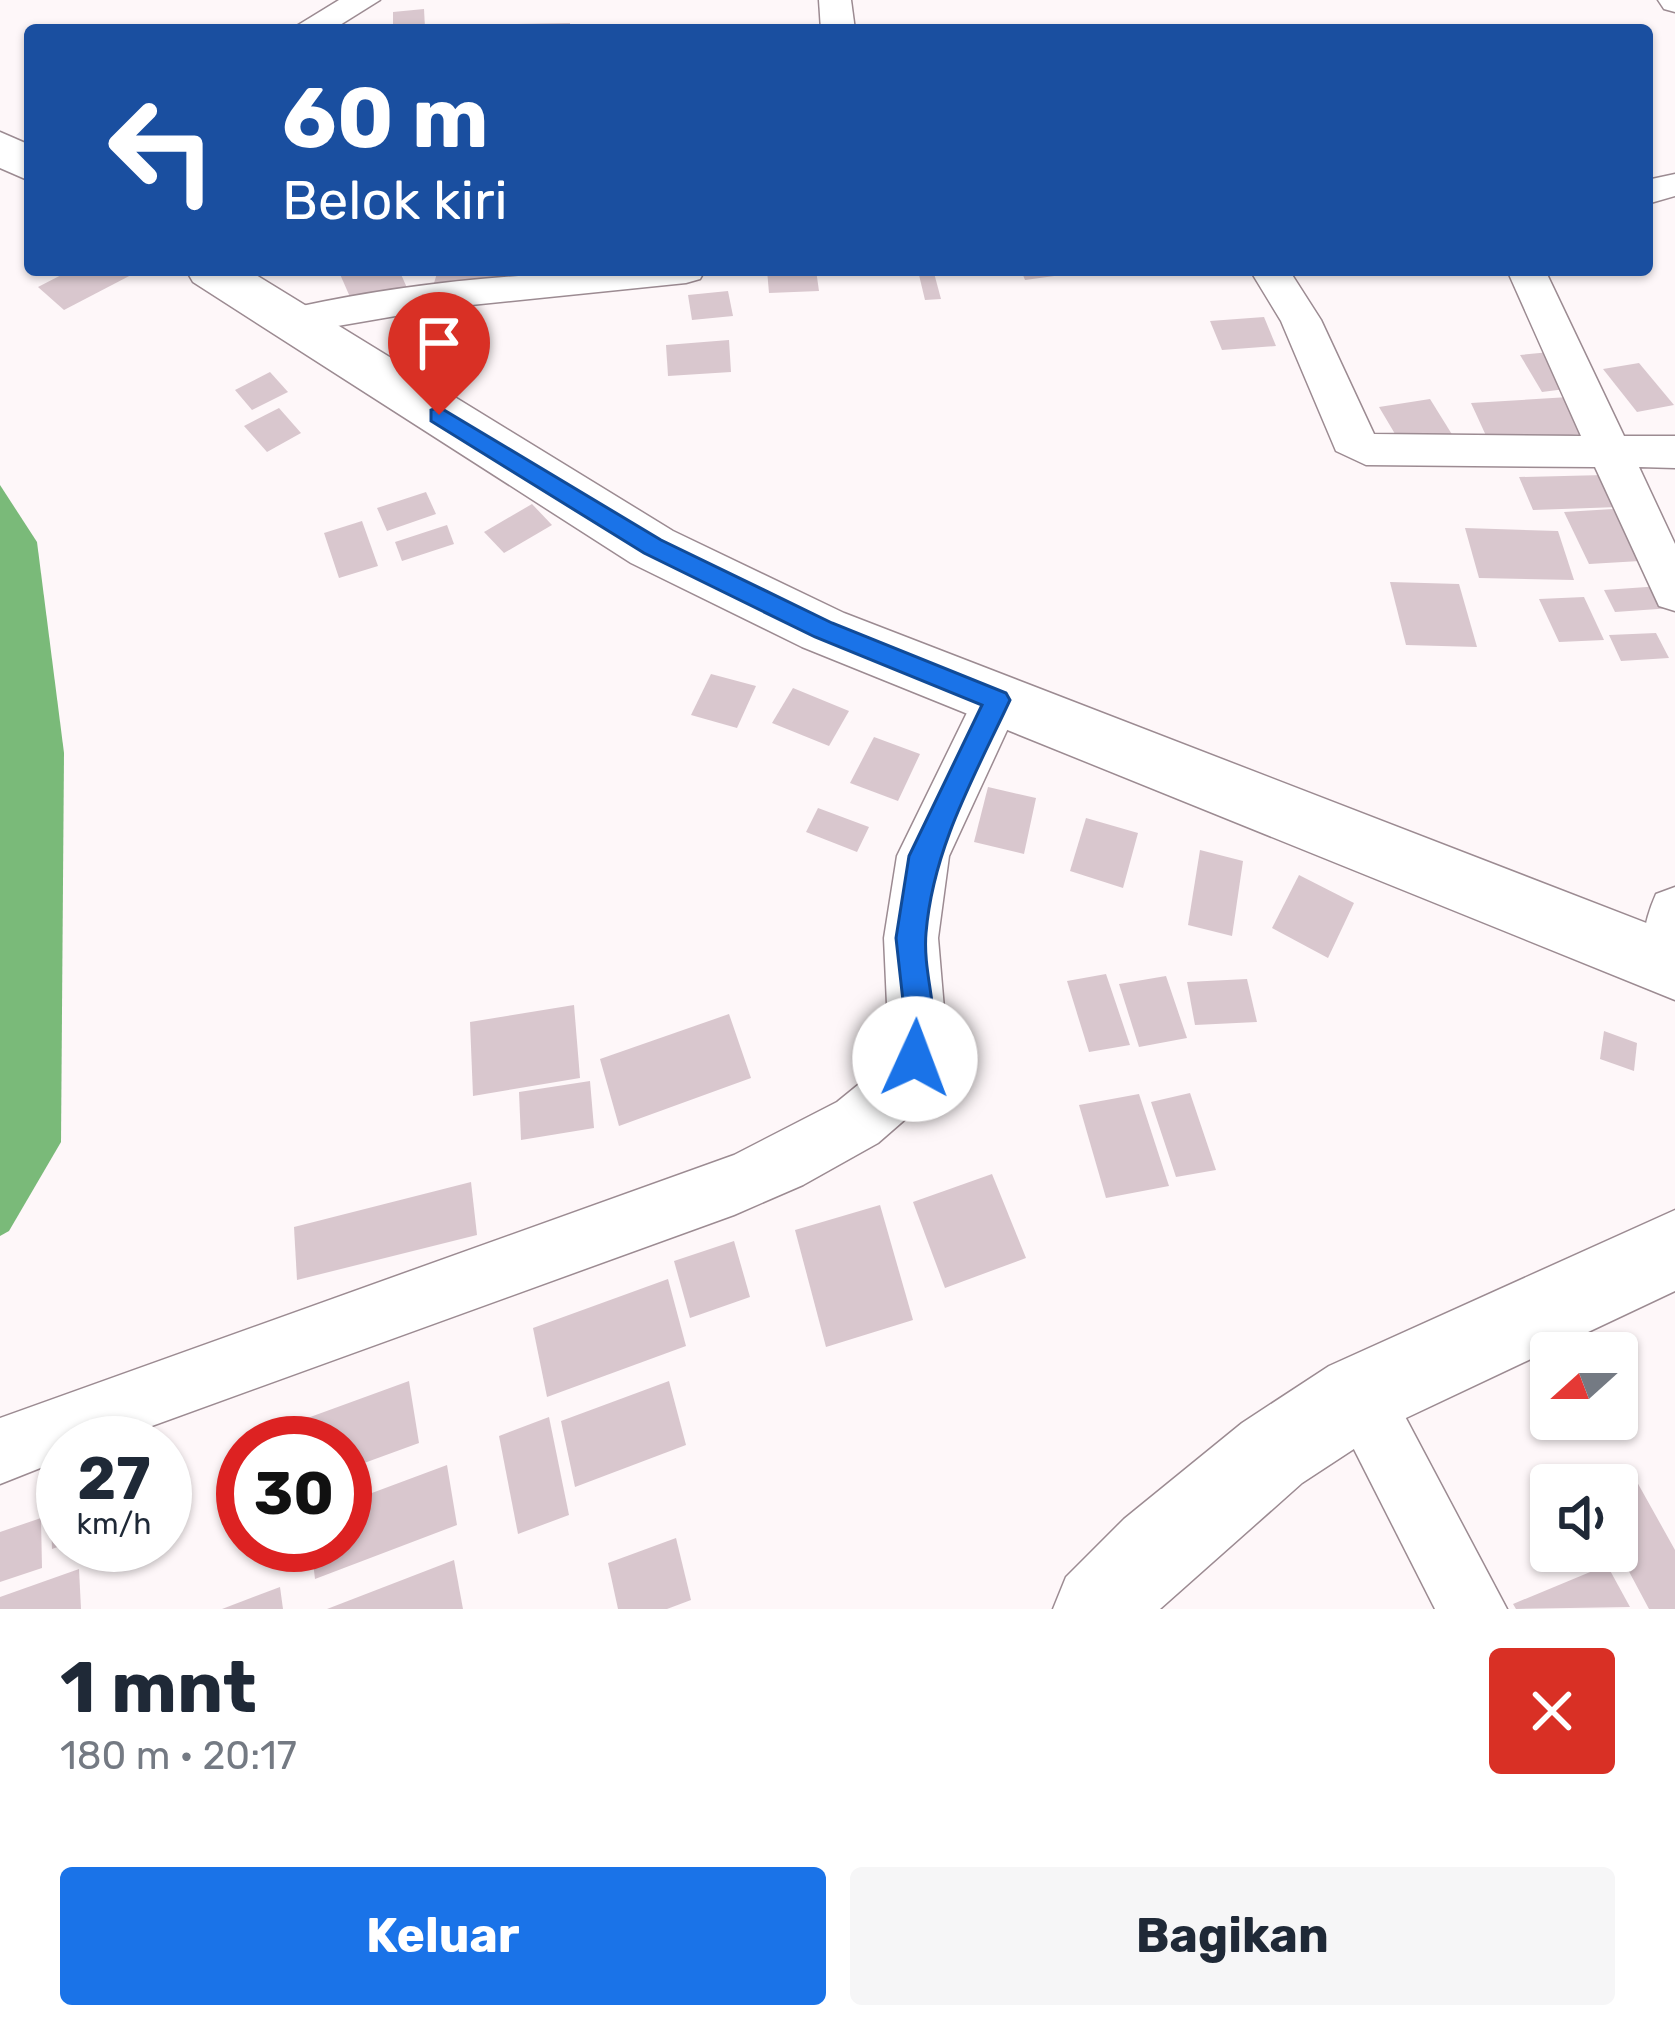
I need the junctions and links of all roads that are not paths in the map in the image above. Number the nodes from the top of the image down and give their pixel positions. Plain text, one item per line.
1 (364, 0) edge
2 (318, 24) edge
3 (221, 276) edge
4 (633, 276) edge
5 (1273, 276) edge
6 (1529, 276) edge
7 (297, 320) junction
8 (1611, 452) junction
9 (1675, 452) edge
10 (1675, 592) edge
11 (997, 700) junction
12 (1673, 947) edge
13 (1675, 1250) edge
14 (1359, 1396) junction
15 (0, 1451) edge
16 (1097, 1609) edge
17 (1472, 1609) edge

1 - 2 street
3 - 7 street
4 - 7 street
5 - 8 street
6 - 8 street
7 - 11 street
8 - 9 street
8 - 10 street
11 - 12 street
11 - 15 street
13 - 14 street
14 - 16 street
14 - 17 street

